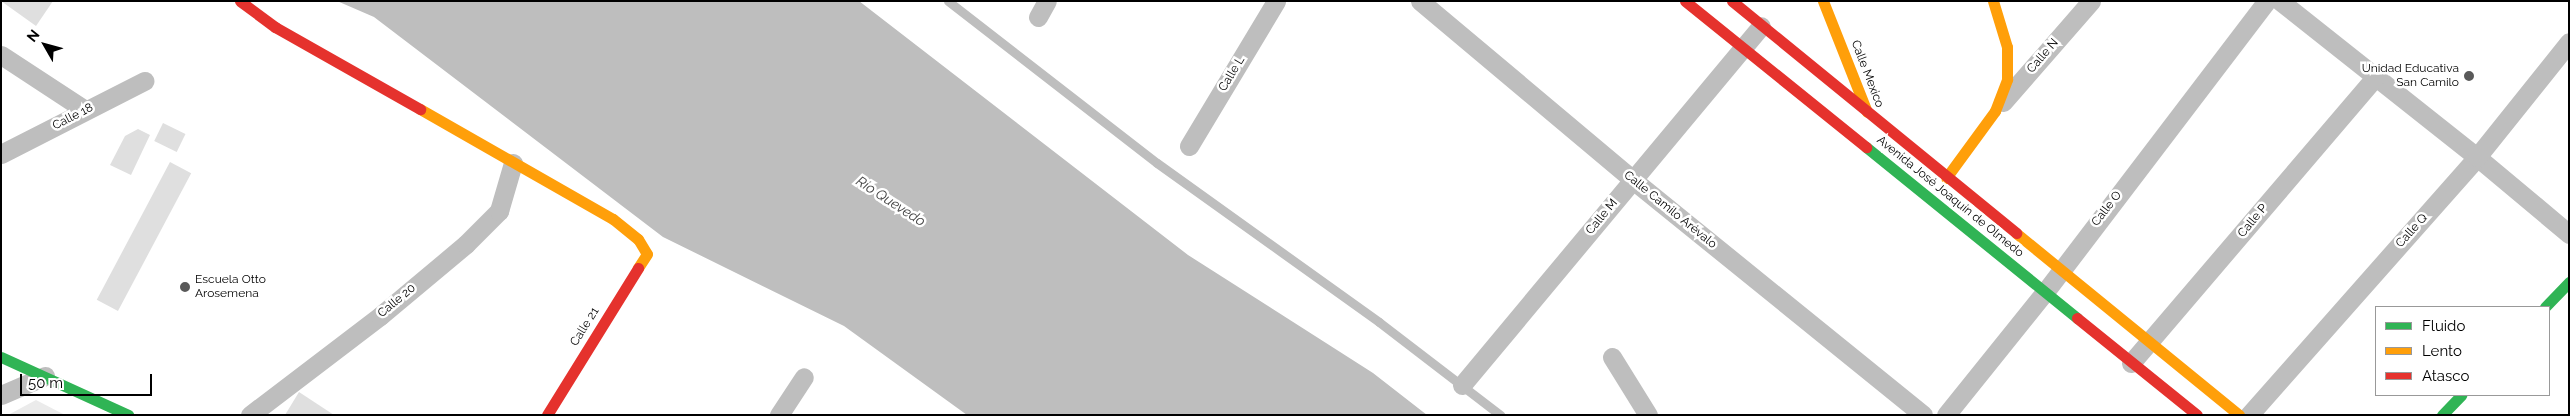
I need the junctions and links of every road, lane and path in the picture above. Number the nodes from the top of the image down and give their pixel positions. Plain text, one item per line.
1 (240, 1) edge
2 (948, 1) edge
3 (1276, 1) edge
4 (1420, 1) edge
5 (1685, 1) edge
6 (1732, 1) edge
7 (1823, 1) edge
8 (1994, 1) edge
9 (2091, 1) edge
10 (2267, 1) edge
11 (2280, 1) edge
12 (1761, 26) junction
13 (2569, 42) edge
14 (1743, 48) junction
15 (1, 55) edge
16 (2374, 78) junction
17 (144, 81) dead end
18 (85, 110) junction
19 (1995, 111) junction
20 (1869, 116) junction
21 (1189, 146) dead end
22 (1, 154) edge
23 (2477, 156) junction
24 (1881, 158) junction
25 (512, 163) junction
26 (1946, 178) junction
27 (1633, 180) junction
28 (2569, 234) edge
29 (2060, 270) junction
30 (2569, 282) edge
31 (2044, 292) junction
32 (2546, 306) edge
33 (2150, 342) junction
34 (1, 357) edge
35 (1612, 357) dead end
36 (2131, 364) junction
37 (45, 376) junction
38 (804, 377) dead end
39 (1462, 386) junction
40 (1, 395) edge
41 (2460, 396) edge
42 (128, 415) edge
43 (250, 415) edge
44 (547, 415) edge
45 (779, 415) edge
46 (1500, 415) edge
47 (1648, 415) edge
48 (1923, 415) edge
49 (1946, 415) edge
50 (2197, 415) edge
51 (2239, 415) edge
52 (2249, 415) edge
53 (2442, 415) edge

1 - 25 main road
2 - 39 lane
3 - 21 street, Calle L
4 - 27 street, Calle Camilo Arévalo
5 - 14 main road, Avenida José Joaquín de Olmedo
6 - 12 main road, Avenida José Joaquín de Olmedo
7 - 20 main road, Calle Mexico
8 - 19 main road
9 - 19 street, Calle N
10 - 29 street, Calle O
11 - 16 street
12 - 14 street, Calle M
12 - 20 main road, Avenida José Joaquín de Olmedo
13 - 23 street, Calle Q
14 - 24 main road, Avenida José Joaquín de Olmedo
14 - 27 street, Calle M
15 - 18 street
16 - 23 street
16 - 33 street, Calle P
17 - 18 street, Calle 18
18 - 22 street, Calle 18
19 - 26 main road
20 - 24 main road, Calle Mexico
20 - 26 main road, Avenida José Joaquín de Olmedo
23 - 28 street
23 - 52 street, Calle Q
24 - 31 main road, Avenida José Joaquín de Olmedo
25 - 43 street, Calle 20
25 - 44 main road, Calle 21
26 - 29 main road, Avenida José Joaquín de Olmedo
27 - 39 street, Calle M
27 - 48 street, Calle Camilo Arévalo
29 - 31 street, Calle O
29 - 33 main road, Avenida José Joaquín de Olmedo
30 - 32 main road
31 - 36 main road, Avenida José Joaquín de Olmedo
31 - 49 street, Calle O
33 - 36 street, Calle P
33 - 51 main road, Avenida José Joaquín de Olmedo
34 - 37 main road
35 - 47 street
36 - 50 main road, Avenida José Joaquín de Olmedo
37 - 40 street
37 - 42 main road
38 - 45 street
39 - 46 lane
41 - 53 main road

